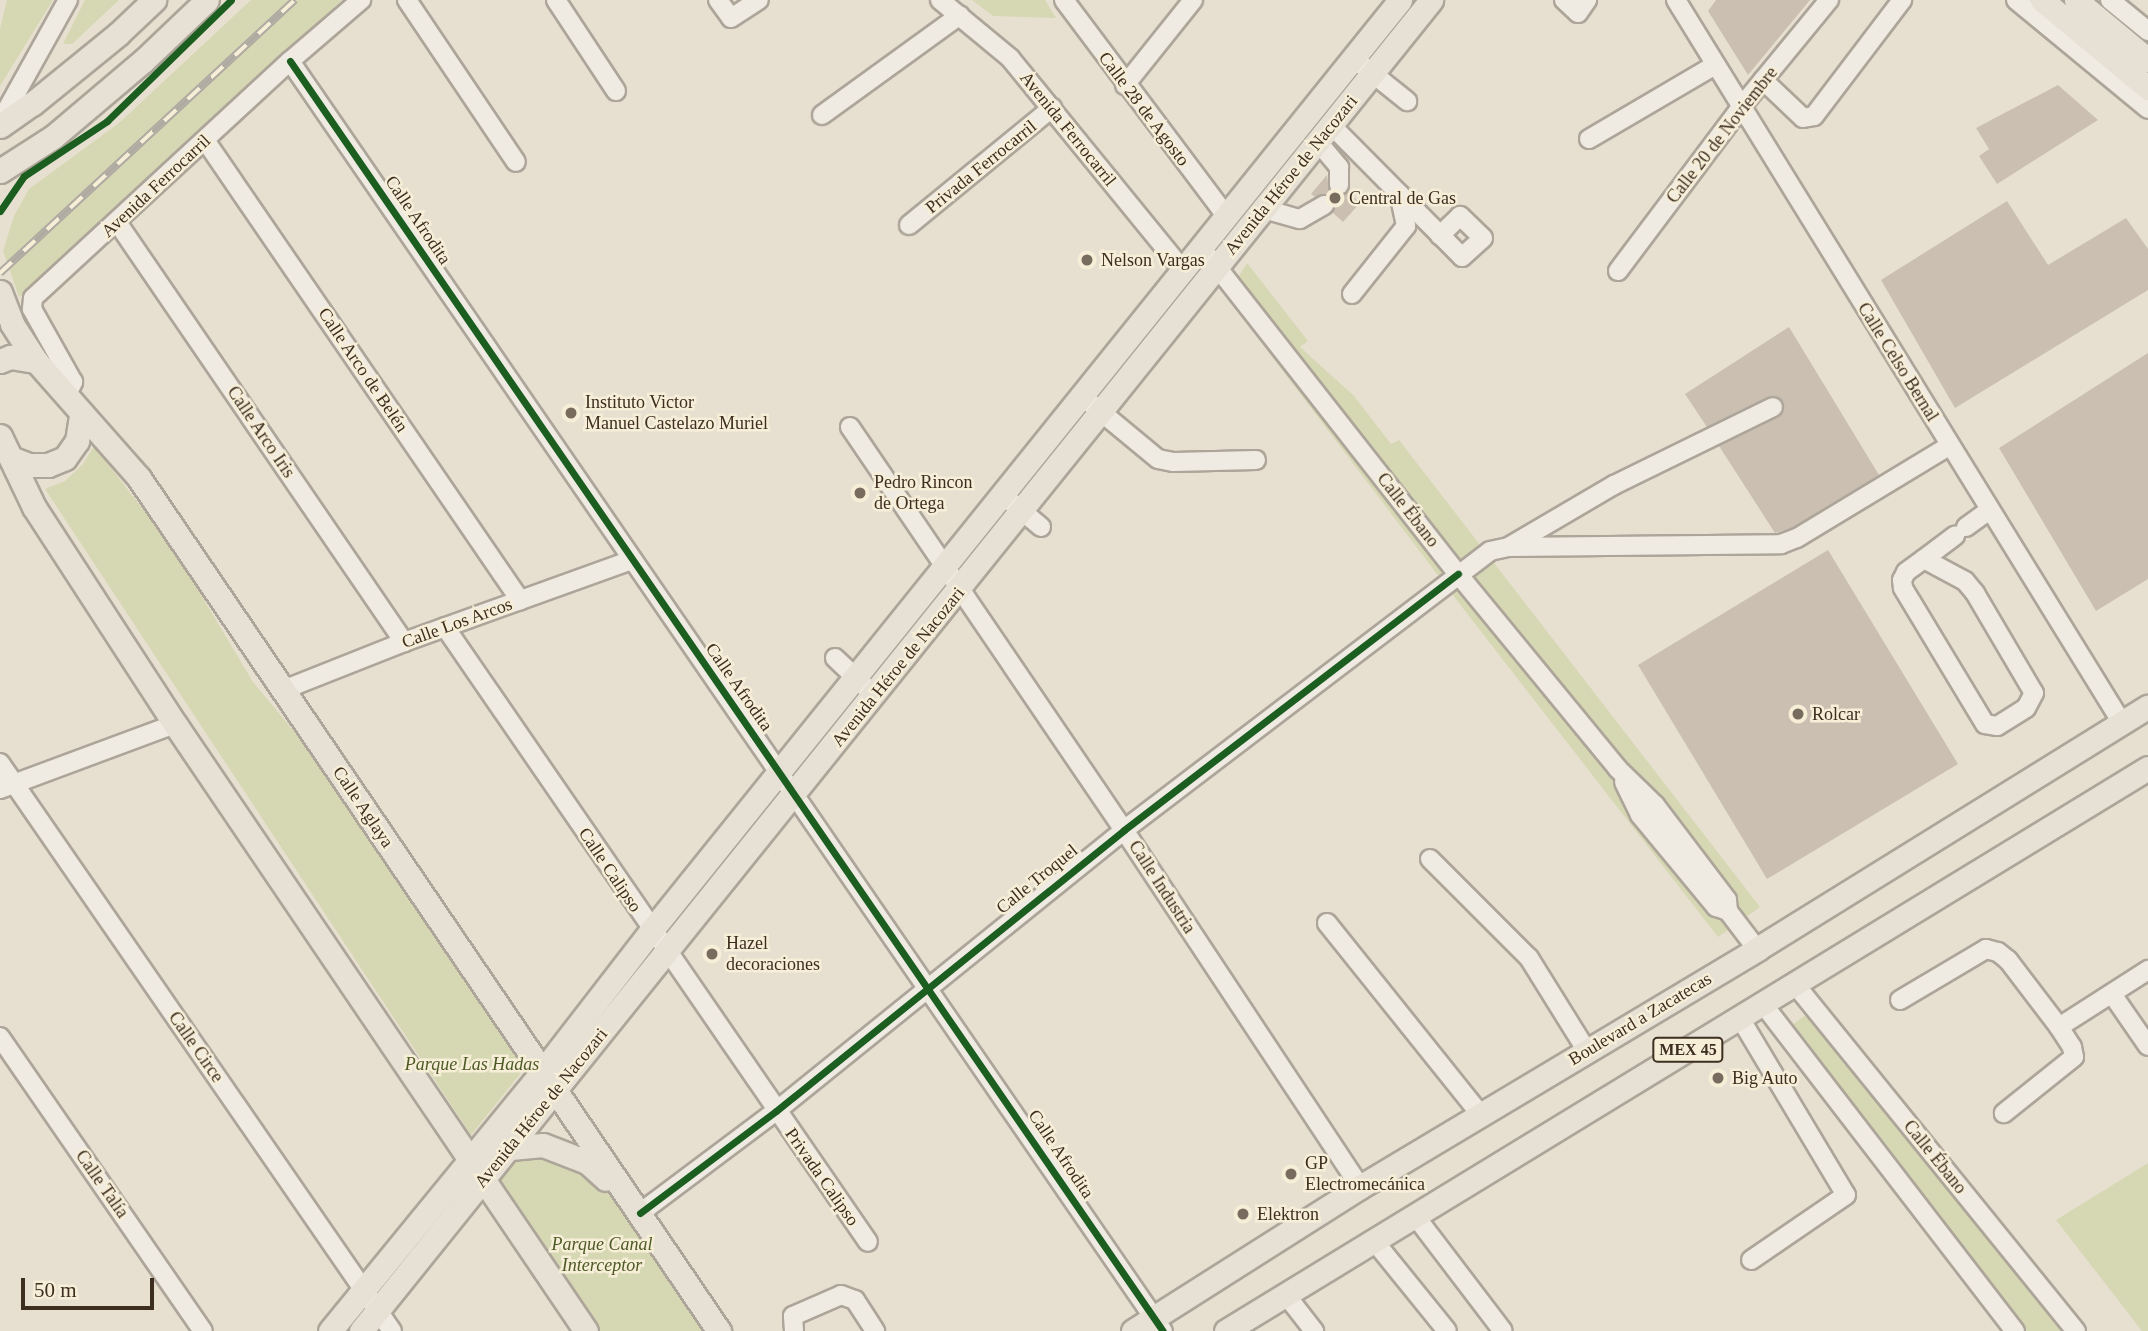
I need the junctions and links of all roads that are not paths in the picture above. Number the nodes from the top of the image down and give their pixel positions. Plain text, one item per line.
1 (68, 0) edge
2 (154, 0) edge
3 (207, 0) edge
4 (361, 0) edge
5 (407, 0) edge
6 (556, 0) edge
7 (718, 0) edge
8 (759, 0) edge
9 (940, 0) edge
10 (1064, 0) edge
11 (1193, 0) edge
12 (1400, 0) edge
13 (1432, 0) edge
14 (1564, 0) edge
15 (1587, 0) edge
16 (1676, 0) edge
17 (1829, 0) edge
18 (1902, 0) edge
19 (2016, 0) edge
20 (2042, 0) edge
21 (2076, 0) edge
22 (2110, 0) edge
23 (960, 15) junction
24 (2148, 31) edge
25 (1354, 59) junction
26 (2148, 60) edge
27 (290, 61) junction
28 (1716, 65) junction
29 (1373, 73) junction
30 (1763, 80) junction
31 (1125, 85) junction
32 (2148, 88) edge
33 (616, 91) dead end
34 (1407, 101) dead end
35 (1741, 107) junction
36 (1052, 108) junction
37 (2148, 109) edge
38 (822, 115) dead end
39 (0, 124) edge
40 (1325, 133) junction
41 (1589, 139) dead end
42 (205, 140) junction
43 (516, 162) dead end
44 (0, 171) edge
45 (1339, 185) dead end
46 (1399, 194) junction
47 (1324, 205) dead end
48 (1264, 209) junction
49 (1226, 216) junction
50 (117, 222) junction
51 (909, 225) dead end
52 (1440, 235) dead end
53 (1201, 248) junction
54 (1217, 268) junction
55 (1183, 270) junction
56 (1618, 271) dead end
57 (0, 292) edge
58 (1352, 294) dead end
59 (0, 360) edge
60 (36, 361) junction
61 (65, 396) junction
62 (1083, 397) junction
63 (1773, 407) dead end
64 (1102, 412) junction
65 (81, 415) junction
66 (850, 427) dead end
67 (0, 436) edge
68 (1950, 446) junction
69 (6, 457) edge
70 (1256, 460) dead end
71 (1002, 494) junction
72 (1023, 510) junction
73 (1989, 510) junction
74 (1041, 527) dead end
75 (1509, 547) junction
76 (1924, 558) junction
77 (632, 560) junction
78 (944, 567) junction
79 (1458, 574) junction
80 (960, 590) junction
81 (520, 600) junction
82 (445, 627) junction
83 (404, 642) junction
84 (835, 658) dead end
85 (855, 678) junction
86 (283, 690) junction
87 (875, 696) junction
88 (2148, 707) edge
89 (2122, 723) junction
90 (175, 724) junction
91 (0, 763) edge
92 (2148, 768) edge
93 (779, 773) junction
94 (7, 786) edge
95 (794, 793) junction
96 (1124, 830) junction
97 (1430, 859) dead end
98 (1327, 923) dead end
99 (651, 930) junction
100 (1757, 949) junction
101 (667, 951) junction
102 (2148, 970) edge
103 (1794, 984) junction
104 (927, 987) junction
105 (2112, 994) junction
106 (1900, 1000) dead end
107 (1763, 1004) junction
108 (1740, 1018) junction
109 (2059, 1027) junction
110 (0, 1037) edge
111 (2148, 1046) edge
112 (1587, 1051) junction
113 (542, 1072) junction
114 (555, 1091) junction
115 (776, 1111) junction
116 (2004, 1113) dead end
117 (1480, 1114) junction
118 (509, 1146) junction
119 (470, 1158) junction
120 (483, 1180) junction
121 (1360, 1187) junction
122 (635, 1207) junction
123 (1416, 1217) junction
124 (868, 1242) dead end
125 (1375, 1242) junction
126 (1751, 1260) dead end
127 (363, 1290) junction
128 (1286, 1295) junction
129 (378, 1310) junction
130 (1159, 1324) edge
131 (203, 1331) edge
132 (330, 1331) edge
133 (361, 1331) edge
134 (392, 1331) edge
135 (586, 1331) edge
136 (719, 1331) edge
137 (794, 1331) edge
138 (875, 1331) edge
139 (1133, 1331) edge
140 (1226, 1331) edge
141 (1314, 1331) edge
142 (1447, 1331) edge
143 (1503, 1331) edge
144 (2015, 1331) edge
145 (2076, 1331) edge

1 - 39 street
2 - 39 main road
3 - 44 main road
4 - 27 street, Avenida Ferrocarril
5 - 43 street
6 - 33 street
7 - 8 street
9 - 23 street, Avenida Ferrocarril
10 - 31 street, Calle 28 de Agosto
11 - 31 street
12 - 25 main road, Avenida Héroe de Nacozari
13 - 29 main road, Avenida Héroe de Nacozari
14 - 15 street
16 - 28 street, Calle Celso Bernal
17 - 30 street, Calle 20 de Noviembre
18 - 30 street
19 - 37 street
20 - 32 main road
21 - 26 main road
22 - 24 street
23 - 36 street, Avenida Ferrocarril
23 - 38 street
25 - 29 street
25 - 49 main road, Avenida Héroe de Nacozari
27 - 42 street, Avenida Ferrocarril
27 - 77 street, Calle Afrodita
28 - 35 street, Calle Celso Bernal
28 - 41 street
29 - 34 street
29 - 40 main road, Avenida Héroe de Nacozari
30 - 35 street, Calle 20 de Noviembre
31 - 49 street, Calle 28 de Agosto
35 - 56 street, Calle 20 de Noviembre
35 - 68 street, Calle Celso Bernal
36 - 51 street, Privada Ferrocarril
36 - 55 street, Avenida Ferrocarril
40 - 45 street
40 - 46 street
40 - 48 main road, Avenida Héroe de Nacozari
42 - 50 street, Avenida Ferrocarril
42 - 81 street, Calle Arco de Belén
46 - 52 street
46 - 58 street
47 - 48 street
48 - 54 main road, Avenida Héroe de Nacozari
49 - 53 main road, Avenida Héroe de Nacozari
50 - 61 street, Avenida Ferrocarril
50 - 83 street, Calle Arco Iris
53 - 54 street, Calle Ébano
53 - 55 main road, Avenida Héroe de Nacozari
54 - 64 main road, Avenida Héroe de Nacozari
54 - 79 street, Calle Ébano
55 - 62 main road, Avenida Héroe de Nacozari
57 - 60 main road, Calle Aglaya
59 - 60 main road
60 - 61 main road, Calle Aglaya
61 - 65 main road, Calle Aglaya
62 - 64 street
62 - 71 main road, Avenida Héroe de Nacozari
63 - 75 street
64 - 70 street
64 - 72 main road, Avenida Héroe de Nacozari
65 - 69 main road
65 - 86 main road, Calle Aglaya
66 - 78 street, Calle Industria
67 - 69 main road
68 - 73 street, Calle Celso Bernal
68 - 75 street
69 - 90 main road
71 - 72 street
71 - 78 main road, Avenida Héroe de Nacozari
72 - 74 street
72 - 80 main road, Avenida Héroe de Nacozari
73 - 76 street
73 - 89 street, Calle Celso Bernal
75 - 79 street, Calle Troquel
76 - 76 street
77 - 81 street, Calle Los Arcos
77 - 93 street, Calle Afrodita
78 - 80 street, Calle Industria
78 - 85 main road, Avenida Héroe de Nacozari
79 - 96 street, Calle Troquel
79 - 100 street, Calle Ébano
80 - 87 main road, Avenida Héroe de Nacozari
80 - 96 street, Calle Industria
81 - 82 street, Calle Los Arcos
82 - 83 street, Calle Los Arcos
82 - 99 street, Calle Calipso
83 - 86 street, Calle Los Arcos
84 - 85 street
85 - 87 street
85 - 93 main road, Avenida Héroe de Nacozari
86 - 113 main road, Calle Aglaya
87 - 95 main road, Avenida Héroe de Nacozari
88 - 89 main road, Boulevard a Zacatecas / MEX 45
89 - 100 main road, Boulevard a Zacatecas / MEX 45
90 - 94 street
90 - 119 main road
91 - 94 street, Calle Circe
92 - 103 main road, MEX 45
93 - 95 street, Calle Afrodita
93 - 99 main road, Avenida Héroe de Nacozari
94 - 127 street, Calle Circe
95 - 101 main road, Avenida Héroe de Nacozari
95 - 104 street, Calle Afrodita
96 - 104 street, Calle Troquel
96 - 121 street, Calle Industria
97 - 112 street
98 - 117 street
99 - 101 street, Calle Calipso
99 - 113 main road, Avenida Héroe de Nacozari
100 - 112 main road, Boulevard a Zacatecas / MEX 45
101 - 114 main road, Avenida Héroe de Nacozari
101 - 115 street, Calle Calipso
102 - 105 street
103 - 107 main road, MEX 45
103 - 145 street, Calle Ébano
104 - 115 street, Calle Troquel
104 - 130 street, Calle Afrodita
105 - 109 street
105 - 111 street
106 - 109 street
107 - 108 main road, MEX 45
107 - 144 street
108 - 123 main road, MEX 45
108 - 126 street
109 - 116 street
110 - 131 street, Calle Talía
112 - 117 main road, Boulevard a Zacatecas / MEX 45
113 - 114 main road, Calle Aglaya
113 - 119 main road, Avenida Héroe de Nacozari
114 - 118 main road, Avenida Héroe de Nacozari
114 - 122 main road, Calle Aglaya
115 - 122 street, Calle Troquel
115 - 124 street, Privada Calipso
117 - 121 main road, Boulevard a Zacatecas / MEX 45
118 - 119 main road
118 - 120 main road, Avenida Héroe de Nacozari
118 - 122 main road
119 - 120 main road
119 - 127 main road, Avenida Héroe de Nacozari
120 - 129 main road, Avenida Héroe de Nacozari
120 - 135 main road
121 - 130 main road, Boulevard a Zacatecas / MEX 45
122 - 136 main road, Calle Aglaya
123 - 125 main road, MEX 45
123 - 143 street
125 - 128 main road, MEX 45
125 - 142 street
127 - 129 street, Calle Circe
127 - 132 main road, Avenida Héroe de Nacozari
128 - 140 main road, MEX 45
128 - 141 street
129 - 133 main road, Avenida Héroe de Nacozari
129 - 134 street, Calle Circe
130 - 139 main road, Boulevard a Zacatecas / MEX 45
137 - 138 street

